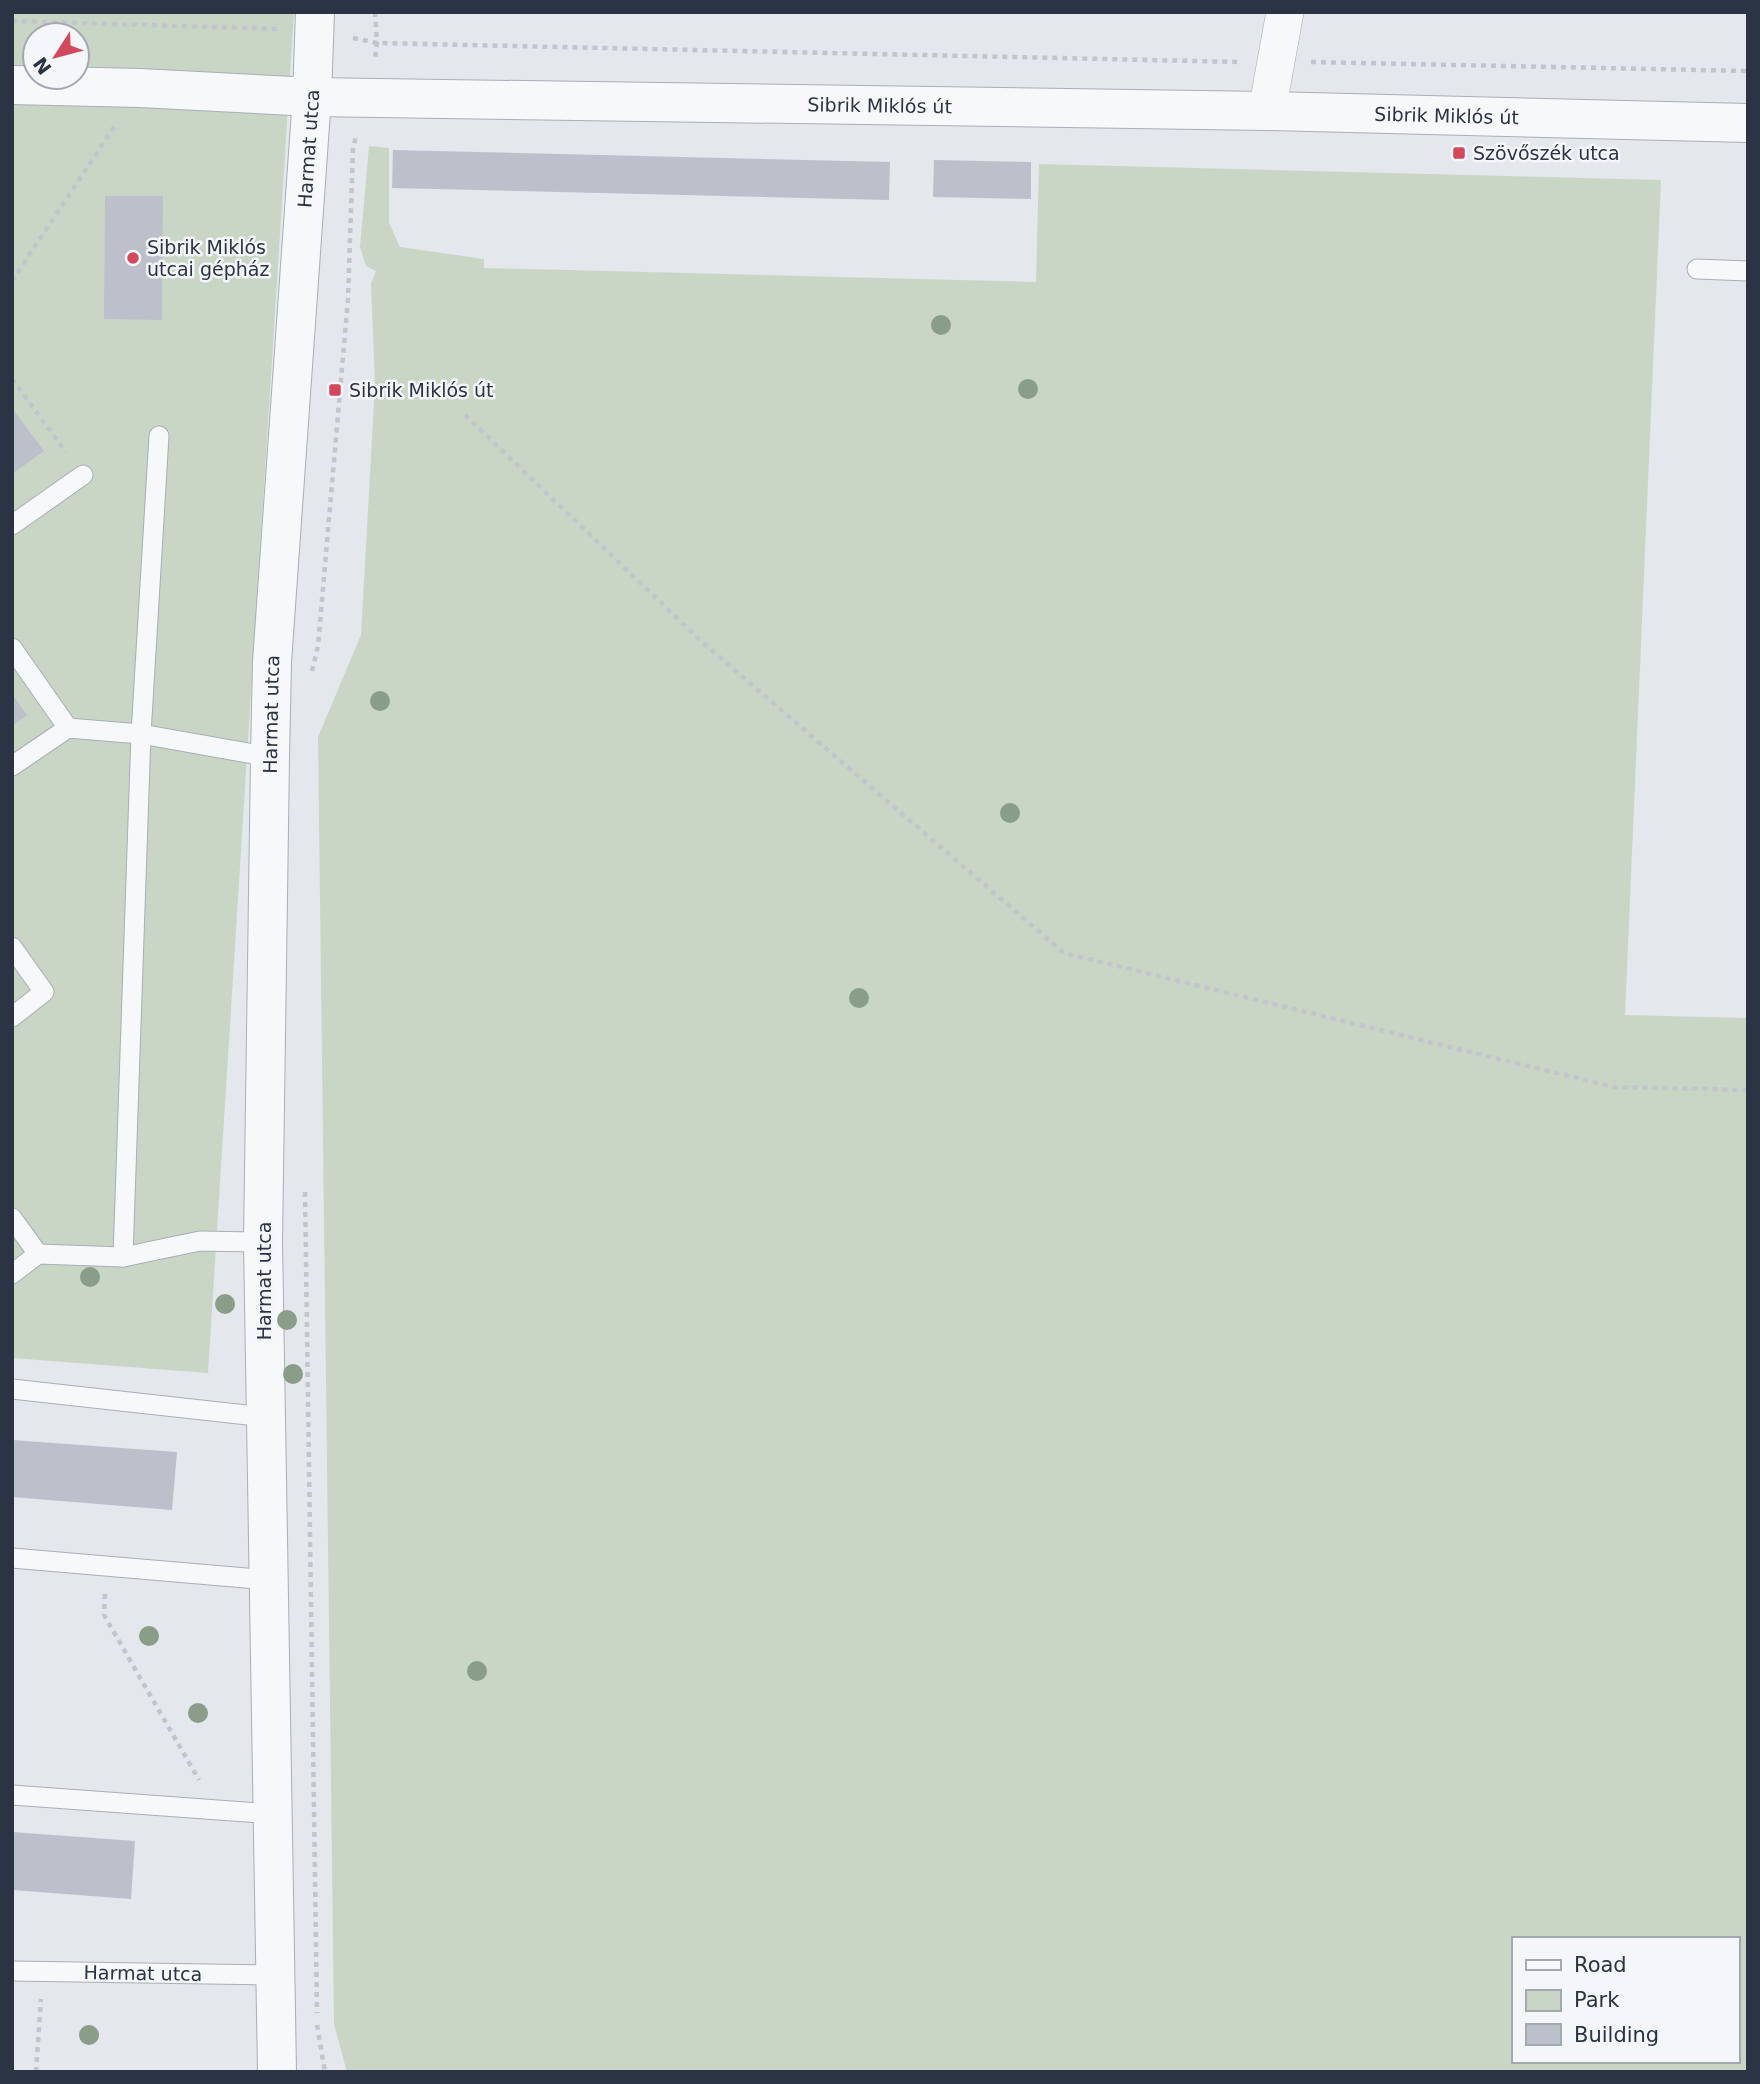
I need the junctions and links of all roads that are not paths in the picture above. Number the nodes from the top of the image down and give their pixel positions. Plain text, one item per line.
1 (1285, 12) edge
2 (314, 21) edge
3 (12, 85) edge
4 (312, 97) junction
5 (1267, 111) junction
6 (1748, 123) edge
7 (1697, 269) dead end
8 (1748, 271) edge
9 (159, 436) dead end
10 (83, 475) road end
11 (12, 525) edge
12 (12, 648) edge
13 (68, 729) junction
14 (141, 734) junction
15 (270, 757) junction
16 (12, 766) edge
17 (12, 947) edge
18 (12, 1017) edge
19 (12, 1218) edge
20 (263, 1242) junction
21 (38, 1255) junction
22 (123, 1257) junction
23 (12, 1274) edge
24 (12, 1389) edge
25 (265, 1417) junction
26 (12, 1558) edge
27 (269, 1580) junction
28 (12, 1795) edge
29 (272, 1814) junction
30 (12, 1970) edge
31 (274, 1975) junction
32 (276, 2072) edge

1 - 5 street
2 - 4 street, Harmat utca
3 - 4 street, Sibrik Miklós út
4 - 5 street, Sibrik Miklós út
4 - 15 street, Harmat utca
5 - 6 street, Sibrik Miklós út
7 - 8 lane
9 - 14 lane
10 - 11 lane
12 - 13 lane
13 - 14 lane
13 - 16 lane
14 - 15 lane
14 - 22 lane
15 - 20 street, Harmat utca
17 - 18 lane
19 - 21 lane
20 - 22 lane
20 - 25 street, Harmat utca
21 - 22 lane
21 - 23 lane
24 - 25 lane
25 - 27 street, Harmat utca
26 - 27 lane
27 - 29 street, Harmat utca
28 - 29 lane
29 - 31 street, Harmat utca
30 - 31 lane, Harmat utca
31 - 32 street, Harmat utca

